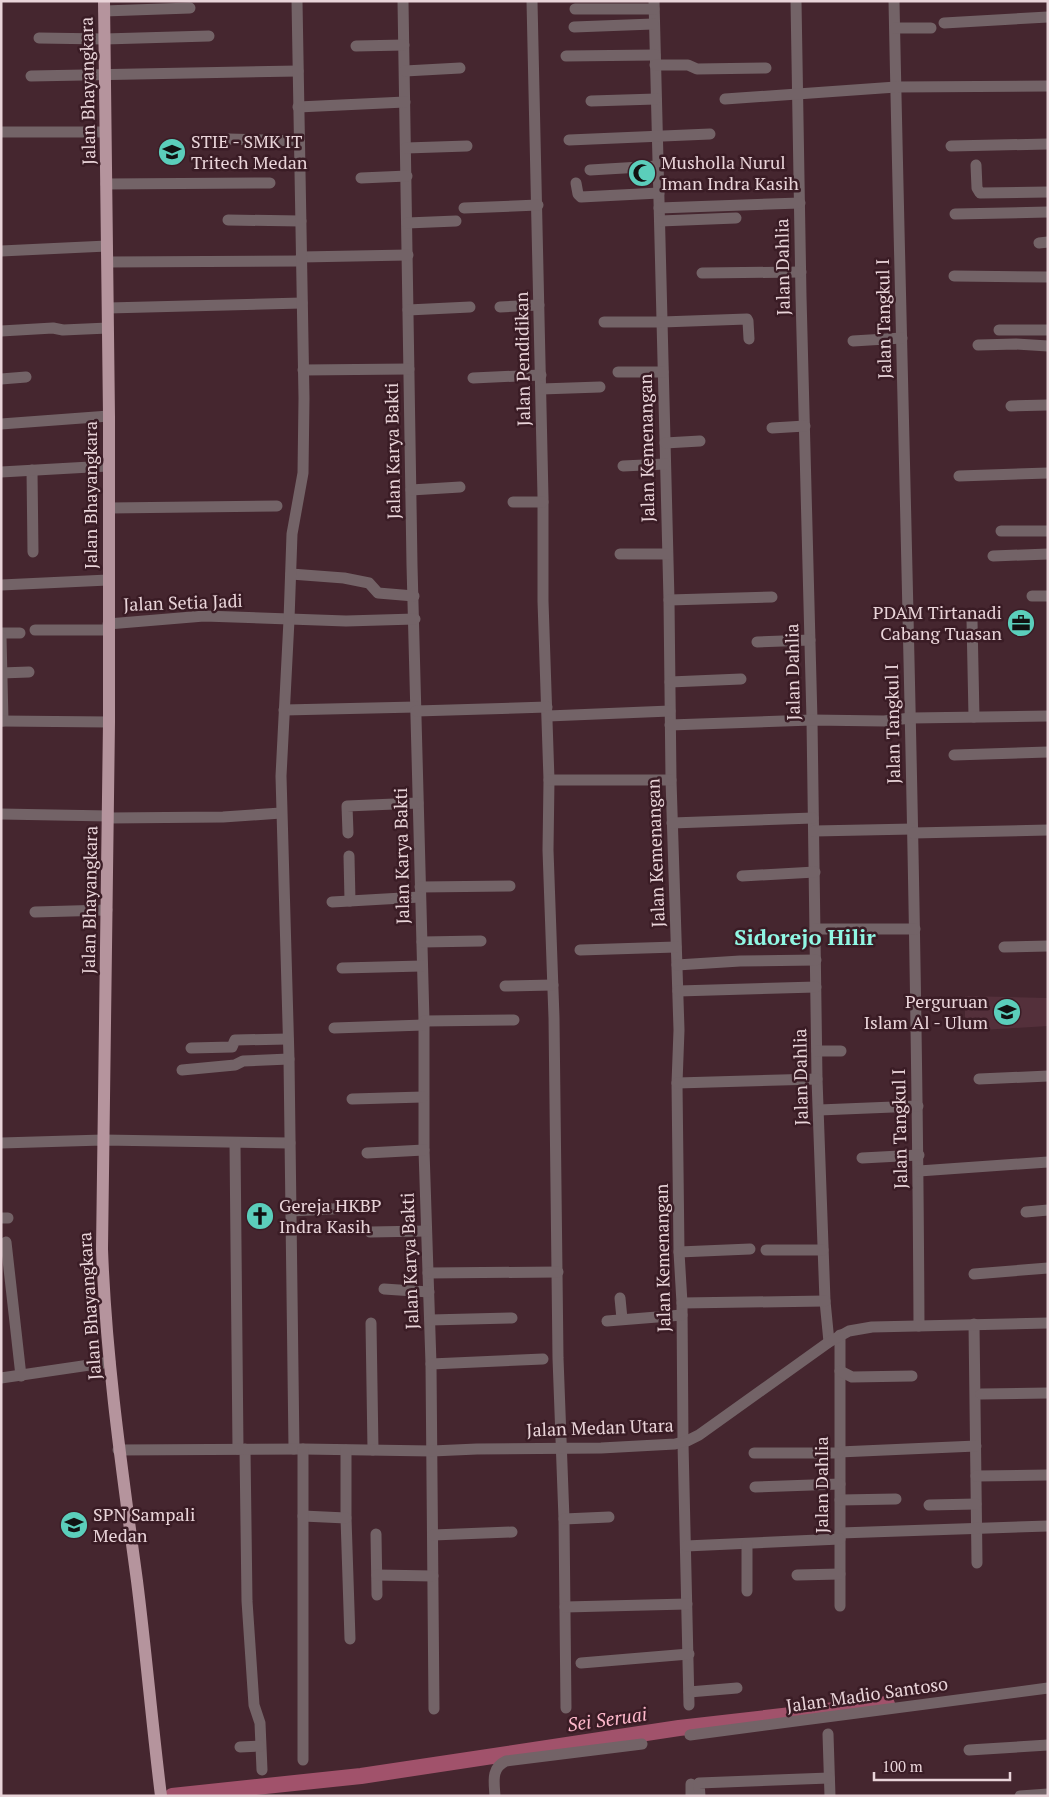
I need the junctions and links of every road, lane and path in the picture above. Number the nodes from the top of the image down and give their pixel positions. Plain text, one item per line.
1 (297, 1) edge
2 (403, 1) edge
3 (532, 1) edge
4 (796, 1) edge
5 (894, 1) edge
6 (654, 5) edge
7 (104, 6) edge
8 (190, 8) dead end
9 (575, 8) dead end
10 (1048, 17) edge
11 (944, 23) dead end
12 (653, 24) junction
13 (574, 26) dead end
14 (894, 28) junction
15 (931, 28) dead end
16 (208, 36) dead end
17 (39, 38) dead end
18 (104, 39) junction
19 (404, 45) junction
20 (356, 46) dead end
21 (566, 56) dead end
22 (655, 60) junction
23 (460, 68) dead end
24 (766, 68) dead end
25 (405, 70) junction
26 (298, 71) junction
27 (104, 75) junction
28 (31, 76) dead end
29 (1048, 86) edge
30 (896, 87) junction
31 (798, 95) junction
32 (725, 98) dead end
33 (656, 99) junction
34 (591, 101) dead end
35 (405, 102) junction
36 (298, 106) junction
37 (1, 132) edge
38 (105, 132) junction
39 (710, 134) dead end
40 (657, 136) junction
41 (228, 139) dead end
42 (569, 140) dead end
43 (299, 141) junction
44 (1048, 144) edge
45 (467, 146) dead end
46 (951, 146) dead end
47 (406, 148) junction
48 (976, 164) dead end
49 (658, 166) junction
50 (590, 170) dead end
51 (406, 176) junction
52 (361, 178) dead end
53 (270, 183) dead end
54 (576, 183) dead end
55 (106, 184) junction
56 (1048, 192) edge
57 (659, 193) junction
58 (800, 203) junction
59 (538, 205) junction
60 (464, 208) dead end
61 (659, 208) junction
62 (1048, 212) edge
63 (955, 214) dead end
64 (736, 218) dead end
65 (228, 220) dead end
66 (301, 221) junction
67 (456, 221) dead end
68 (660, 221) junction
69 (407, 222) junction
70 (107, 246) junction
71 (1, 251) edge
72 (408, 255) junction
73 (301, 259) junction
74 (108, 262) junction
75 (801, 272) junction
76 (702, 273) dead end
77 (954, 276) dead end
78 (1048, 277) edge
79 (302, 303) junction
80 (539, 305) junction
81 (470, 307) dead end
82 (500, 307) dead end
83 (108, 308) junction
84 (408, 310) junction
85 (604, 322) dead end
86 (662, 322) junction
87 (108, 328) junction
88 (999, 330) dead end
89 (1048, 330) edge
90 (1, 331) edge
91 (902, 338) junction
92 (749, 339) dead end
93 (853, 341) dead end
94 (978, 346) dead end
95 (1048, 346) edge
96 (409, 369) junction
97 (304, 370) junction
98 (618, 372) dead end
99 (663, 372) junction
100 (541, 375) junction
101 (26, 377) dead end
102 (473, 378) dead end
103 (1, 379) edge
104 (600, 387) dead end
105 (541, 389) junction
106 (1048, 405) edge
107 (1011, 406) dead end
108 (109, 416) junction
109 (1, 424) edge
110 (805, 426) junction
111 (772, 428) dead end
112 (700, 441) dead end
113 (665, 443) junction
114 (665, 464) junction
115 (108, 466) junction
116 (623, 466) dead end
117 (32, 470) junction
118 (1, 472) edge
119 (1048, 473) edge
120 (959, 476) dead end
121 (460, 487) dead end
122 (411, 490) junction
123 (513, 502) dead end
124 (544, 502) junction
125 (277, 506) dead end
126 (109, 508) junction
127 (1000, 531) dead end
128 (1048, 531) edge
129 (33, 552) dead end
130 (620, 554) dead end
131 (667, 554) junction
132 (1048, 554) edge
133 (993, 556) dead end
134 (291, 574) junction
135 (108, 580) junction
136 (1, 586) edge
137 (414, 596) junction
138 (1032, 596) dead end
139 (1048, 596) edge
140 (772, 598) dead end
141 (669, 600) junction
142 (415, 619) junction
143 (289, 620) junction
144 (972, 620) dead end
145 (108, 627) junction
146 (35, 630) dead end
147 (20, 633) dead end
148 (1, 635) edge
149 (810, 640) junction
150 (757, 642) dead end
151 (29, 672) dead end
152 (2, 673) edge
153 (741, 679) dead end
154 (670, 682) junction
155 (416, 709) junction
156 (284, 710) junction
157 (547, 711) junction
158 (670, 711) junction
159 (1048, 716) edge
160 (911, 718) junction
161 (974, 718) junction
162 (812, 720) junction
163 (2, 721) edge
164 (109, 722) junction
165 (670, 725) junction
166 (1048, 752) edge
167 (954, 755) dead end
168 (549, 780) junction
169 (671, 780) junction
170 (418, 803) junction
171 (281, 813) junction
172 (1, 814) edge
173 (109, 817) junction
174 (813, 818) junction
175 (672, 823) junction
176 (1048, 830) edge
177 (814, 831) junction
178 (913, 831) junction
179 (348, 833) dead end
180 (349, 856) dead end
181 (815, 872) junction
182 (742, 876) dead end
183 (510, 886) dead end
184 (420, 892) junction
185 (350, 901) junction
186 (332, 902) dead end
187 (107, 910) junction
188 (35, 912) dead end
189 (815, 929) junction
190 (915, 929) junction
191 (481, 941) dead end
192 (422, 942) junction
193 (676, 946) junction
194 (1048, 946) edge
195 (1004, 947) dead end
196 (580, 950) dead end
197 (816, 960) junction
198 (677, 964) junction
199 (422, 966) junction
200 (342, 968) dead end
201 (553, 985) junction
202 (505, 986) dead end
203 (816, 987) junction
204 (678, 991) junction
205 (514, 1020) dead end
206 (424, 1023) junction
207 (334, 1028) dead end
208 (288, 1039) junction
209 (191, 1048) dead end
210 (817, 1051) junction
211 (841, 1051) dead end
212 (288, 1059) junction
213 (182, 1070) dead end
214 (1048, 1076) edge
215 (818, 1079) junction
216 (979, 1079) dead end
217 (677, 1083) junction
218 (423, 1097) junction
219 (352, 1099) dead end
220 (918, 1106) junction
221 (819, 1110) junction
222 (103, 1140) junction
223 (1, 1143) edge
224 (235, 1143) junction
225 (290, 1143) junction
226 (424, 1150) junction
227 (367, 1153) dead end
228 (919, 1155) junction
229 (862, 1158) dead end
230 (1048, 1162) edge
231 (919, 1171) junction
232 (351, 1208) dead end
233 (1048, 1210) edge
234 (290, 1211) junction
235 (1026, 1212) dead end
236 (426, 1231) junction
237 (370, 1232) dead end
238 (6, 1242) dead end
239 (750, 1250) dead end
240 (766, 1250) dead end
241 (823, 1250) junction
242 (679, 1252) junction
243 (1048, 1268) edge
244 (558, 1272) junction
245 (428, 1273) junction
246 (974, 1274) dead end
247 (384, 1289) dead end
248 (429, 1292) junction
249 (620, 1298) dead end
250 (825, 1300) junction
251 (682, 1303) junction
252 (682, 1315) junction
253 (512, 1318) dead end
254 (622, 1319) junction
255 (430, 1320) junction
256 (607, 1321) dead end
257 (1048, 1323) edge
258 (372, 1324) dead end
259 (974, 1324) junction
260 (920, 1326) junction
261 (840, 1335) junction
262 (829, 1342) junction
263 (543, 1359) dead end
264 (110, 1362) junction
265 (431, 1364) junction
266 (840, 1371) junction
267 (21, 1376) junction
268 (912, 1376) dead end
269 (1, 1378) edge
270 (1036, 1386) dead end
271 (978, 1391) junction
272 (1048, 1393) edge
273 (682, 1443) junction
274 (976, 1446) junction
275 (242, 1449) junction
276 (299, 1449) junction
277 (562, 1449) junction
278 (118, 1450) junction
279 (346, 1450) junction
280 (373, 1450) junction
281 (432, 1451) junction
282 (839, 1452) junction
283 (754, 1453) dead end
284 (1048, 1474) edge
285 (976, 1476) junction
286 (840, 1484) junction
287 (755, 1487) dead end
288 (896, 1499) dead end
289 (840, 1500) junction
290 (976, 1504) junction
291 (929, 1505) dead end
292 (303, 1516) junction
293 (346, 1518) junction
294 (609, 1518) dead end
295 (564, 1519) junction
296 (1048, 1526) edge
297 (976, 1528) junction
298 (512, 1532) dead end
299 (376, 1534) dead end
300 (433, 1534) junction
301 (840, 1536) junction
302 (747, 1544) junction
303 (686, 1546) junction
304 (977, 1563) dead end
305 (840, 1574) junction
306 (377, 1575) junction
307 (797, 1575) dead end
308 (433, 1576) junction
309 (747, 1591) dead end
310 (377, 1595) dead end
311 (687, 1604) junction
312 (840, 1606) dead end
313 (565, 1607) junction
314 (350, 1639) dead end
315 (688, 1651) junction
316 (583, 1659) dead end
317 (737, 1688) dead end
318 (1048, 1688) edge
319 (689, 1692) junction
320 (689, 1705) dead end
321 (566, 1708) dead end
322 (434, 1709) dead end
323 (828, 1734) dead end
324 (690, 1735) dead end
325 (642, 1744) dead end
326 (1048, 1745) edge
327 (260, 1746) junction
328 (240, 1747) dead end
329 (969, 1750) dead end
330 (303, 1760) dead end
331 (262, 1770) dead end
332 (830, 1778) junction
333 (691, 1784) dead end
334 (1048, 1794) edge
335 (161, 1796) edge
336 (495, 1796) edge
337 (691, 1796) edge
338 (700, 1796) edge
339 (830, 1796) edge
340 (1020, 1796) edge

1 - 26 street
2 - 19 street, Jalan Karya Bakti
3 - 59 street, Jalan Pendidikan
4 - 31 street, Jalan Dahlia
5 - 14 street, Jalan Tangkul I
6 - 9 street
6 - 12 street, Jalan Kemenangan
7 - 8 street
7 - 18 main road, Jalan Bhayangkara
10 - 11 street
12 - 13 street
12 - 22 street, Jalan Kemenangan
14 - 15 street
14 - 30 street, Jalan Tangkul I
16 - 18 street
17 - 18 street
18 - 27 main road, Jalan Bhayangkara
19 - 20 street
19 - 25 street, Jalan Karya Bakti
21 - 22 street
22 - 24 street
22 - 33 street, Jalan Kemenangan
23 - 25 street
25 - 35 street, Jalan Karya Bakti
26 - 27 street
26 - 36 street
27 - 28 street
27 - 38 main road, Jalan Bhayangkara
29 - 30 street
30 - 31 street
30 - 91 street, Jalan Tangkul I
31 - 32 street
31 - 58 street, Jalan Dahlia
33 - 34 street
33 - 40 street, Jalan Kemenangan
35 - 36 street
35 - 47 street, Jalan Karya Bakti
36 - 43 street
37 - 38 street
38 - 55 main road, Jalan Bhayangkara
39 - 40 street
40 - 42 street
40 - 49 street, Jalan Kemenangan
41 - 43 street
43 - 66 street
44 - 46 street
45 - 47 street
47 - 51 street, Jalan Karya Bakti
48 - 56 street
49 - 50 street
49 - 57 street, Jalan Kemenangan
51 - 52 street
51 - 69 street, Jalan Karya Bakti
53 - 55 street
54 - 57 street
55 - 70 main road, Jalan Bhayangkara
57 - 61 street, Jalan Kemenangan
58 - 61 street
58 - 75 street, Jalan Dahlia
59 - 60 street
59 - 80 street, Jalan Pendidikan
61 - 68 street, Jalan Kemenangan
62 - 63 street
64 - 68 street
65 - 66 street
66 - 73 street
67 - 69 street
68 - 86 street, Jalan Kemenangan
69 - 72 street, Jalan Karya Bakti
70 - 71 street
70 - 74 main road, Jalan Bhayangkara
72 - 73 street
72 - 84 street, Jalan Karya Bakti
73 - 74 street
73 - 79 street
74 - 83 main road, Jalan Bhayangkara
75 - 76 street
75 - 110 street, Jalan Dahlia
77 - 78 street
79 - 83 street
79 - 97 street
80 - 82 street
80 - 100 street, Jalan Pendidikan
81 - 84 street
83 - 87 main road, Jalan Bhayangkara
84 - 96 street, Jalan Karya Bakti
85 - 86 street
86 - 92 street
86 - 99 street, Jalan Kemenangan
87 - 90 street
87 - 108 main road, Jalan Bhayangkara
88 - 89 street
91 - 93 street
91 - 160 street, Jalan Tangkul I
94 - 95 street
96 - 97 street
96 - 122 street, Jalan Karya Bakti
97 - 134 street
98 - 99 street
99 - 113 street, Jalan Kemenangan
100 - 102 street
100 - 105 street, Jalan Pendidikan
101 - 103 street
104 - 105 street
105 - 124 street, Jalan Pendidikan
106 - 107 street
108 - 109 street
108 - 115 main road, Jalan Bhayangkara
110 - 111 street
110 - 149 street, Jalan Dahlia
112 - 113 street
113 - 114 street, Jalan Kemenangan
114 - 116 street
114 - 131 street, Jalan Kemenangan
115 - 117 street
115 - 126 main road, Jalan Bhayangkara
117 - 118 street
117 - 129 street
119 - 120 street
121 - 122 street
122 - 137 street, Jalan Karya Bakti
123 - 124 street
124 - 157 street, Jalan Pendidikan
125 - 126 street
126 - 135 main road, Jalan Bhayangkara
127 - 128 street
130 - 131 street
131 - 141 street, Jalan Kemenangan
132 - 133 street
134 - 137 street
134 - 143 street
135 - 136 street
135 - 145 main road, Jalan Bhayangkara
137 - 142 street, Jalan Karya Bakti
138 - 139 street
140 - 141 street
141 - 154 street, Jalan Kemenangan
142 - 143 street, Jalan Setia Jadi
142 - 155 street, Jalan Karya Bakti
143 - 145 street, Jalan Setia Jadi
143 - 156 street
144 - 161 street
145 - 146 street, Jalan Setia Jadi
145 - 164 main road, Jalan Bhayangkara
147 - 148 street
148 - 152 street
149 - 150 street
149 - 162 street, Jalan Dahlia
151 - 152 street
152 - 163 street
153 - 154 street
154 - 158 street, Jalan Kemenangan
155 - 156 street
155 - 157 street
155 - 170 street, Jalan Karya Bakti
156 - 171 street
157 - 158 street
157 - 168 street
158 - 165 street, Jalan Kemenangan
159 - 161 street
160 - 161 street
160 - 162 street
160 - 178 street, Jalan Tangkul I
162 - 165 street
162 - 174 street, Jalan Dahlia
163 - 164 street
164 - 173 main road, Jalan Bhayangkara
165 - 169 street, Jalan Kemenangan
166 - 167 street
168 - 169 street
168 - 201 street
169 - 175 street, Jalan Kemenangan
170 - 179 street
170 - 184 street, Jalan Karya Bakti
171 - 173 street
171 - 208 street
172 - 173 street
173 - 187 main road, Jalan Bhayangkara
174 - 175 street
174 - 177 street, Jalan Dahlia
175 - 193 street, Jalan Kemenangan
176 - 178 street
177 - 178 street
177 - 181 street, Jalan Dahlia
178 - 190 street, Jalan Tangkul I
180 - 185 street
181 - 182 street
181 - 189 street, Jalan Dahlia
183 - 184 street
184 - 185 street
184 - 192 street, Jalan Karya Bakti
185 - 186 street
187 - 188 street
187 - 222 main road, Jalan Bhayangkara
189 - 190 street
189 - 197 street, Jalan Dahlia
190 - 220 street, Jalan Tangkul I
191 - 192 street
192 - 199 street, Jalan Karya Bakti
193 - 196 street
193 - 198 street, Jalan Kemenangan
194 - 195 street
197 - 198 street
197 - 203 street, Jalan Dahlia
198 - 204 street, Jalan Kemenangan
199 - 200 street
199 - 206 street, Jalan Karya Bakti
201 - 202 street
201 - 244 street
203 - 204 street
203 - 210 street, Jalan Dahlia
204 - 217 street, Jalan Kemenangan
205 - 206 street
206 - 207 street
206 - 218 street, Jalan Karya Bakti
208 - 209 street
208 - 212 street
210 - 211 street
210 - 215 street, Jalan Dahlia
212 - 213 street
212 - 225 street
214 - 216 street
215 - 217 street
215 - 221 street, Jalan Dahlia
217 - 242 street, Jalan Kemenangan
218 - 219 street
218 - 226 street, Jalan Karya Bakti
220 - 221 street
220 - 228 street, Jalan Tangkul I
221 - 241 street, Jalan Dahlia
222 - 223 street
222 - 224 street
222 - 264 main road, Jalan Bhayangkara
224 - 225 street
224 - 275 street
225 - 234 street
226 - 227 street
226 - 236 street, Jalan Karya Bakti
228 - 229 street
228 - 231 street, Jalan Tangkul I
230 - 231 street
231 - 260 street, Jalan Tangkul I
232 - 234 street
233 - 235 street
234 - 276 street
236 - 237 street
236 - 245 street, Jalan Karya Bakti
238 - 267 street
239 - 242 street
240 - 241 street
241 - 250 street, Jalan Dahlia
242 - 251 street, Jalan Kemenangan
243 - 246 street
244 - 245 street
244 - 277 street
245 - 248 street, Jalan Karya Bakti
247 - 248 street
248 - 255 street, Jalan Karya Bakti
249 - 254 street
250 - 251 street
250 - 262 street, Jalan Dahlia
251 - 252 street, Jalan Kemenangan
252 - 254 street
252 - 273 street, Jalan Kemenangan
253 - 255 street
254 - 256 street
255 - 265 street, Jalan Karya Bakti
257 - 259 street, Jalan Medan Utara
258 - 280 street
259 - 260 street, Jalan Medan Utara
259 - 271 street
260 - 261 street, Jalan Medan Utara
261 - 262 street, Jalan Medan Utara
261 - 266 street, Jalan Dahlia
262 - 273 street, Jalan Medan Utara
263 - 265 street
264 - 267 street
264 - 278 main road, Jalan Bhayangkara
265 - 281 street, Jalan Karya Bakti
266 - 268 street
266 - 282 street, Jalan Dahlia
267 - 269 street
270 - 271 street
271 - 272 street
271 - 274 street
273 - 277 street, Jalan Medan Utara
273 - 303 street, Jalan Kemenangan
274 - 282 street
274 - 285 street
275 - 276 street, Jalan Medan Utara
275 - 278 street, Jalan Medan Utara
275 - 327 street
276 - 279 street, Jalan Medan Utara
276 - 292 street
277 - 281 street, Jalan Medan Utara
277 - 295 street
278 - 335 main road, Jalan Bhayangkara
279 - 280 street, Jalan Medan Utara
279 - 293 street
280 - 281 street, Jalan Medan Utara
281 - 300 street, Jalan Karya Bakti
282 - 283 street
282 - 286 street, Jalan Dahlia
284 - 285 street
285 - 290 street
286 - 287 street
286 - 289 street, Jalan Dahlia
288 - 289 street
289 - 301 street, Jalan Dahlia
290 - 291 street
290 - 297 street
292 - 293 street
292 - 330 street
293 - 314 street
294 - 295 street
295 - 313 street
296 - 297 street
297 - 301 street
297 - 304 street
298 - 300 street
299 - 306 street
300 - 308 street, Jalan Karya Bakti
301 - 302 street
301 - 305 street, Jalan Dahlia
302 - 303 street
302 - 309 street
303 - 311 street, Jalan Kemenangan
305 - 307 street
305 - 312 street, Jalan Dahlia
306 - 308 street
306 - 310 street
308 - 322 street, Jalan Karya Bakti
311 - 313 street
311 - 315 street, Jalan Kemenangan
313 - 321 street
315 - 316 street
315 - 319 street, Jalan Kemenangan
317 - 319 street
318 - 324 street, Jalan Madio Santoso
319 - 320 street, Jalan Kemenangan
323 - 332 street
325 - 336 street
326 - 329 street
327 - 328 street
327 - 331 street
332 - 338 street
332 - 339 street
333 - 337 street
334 - 340 street

